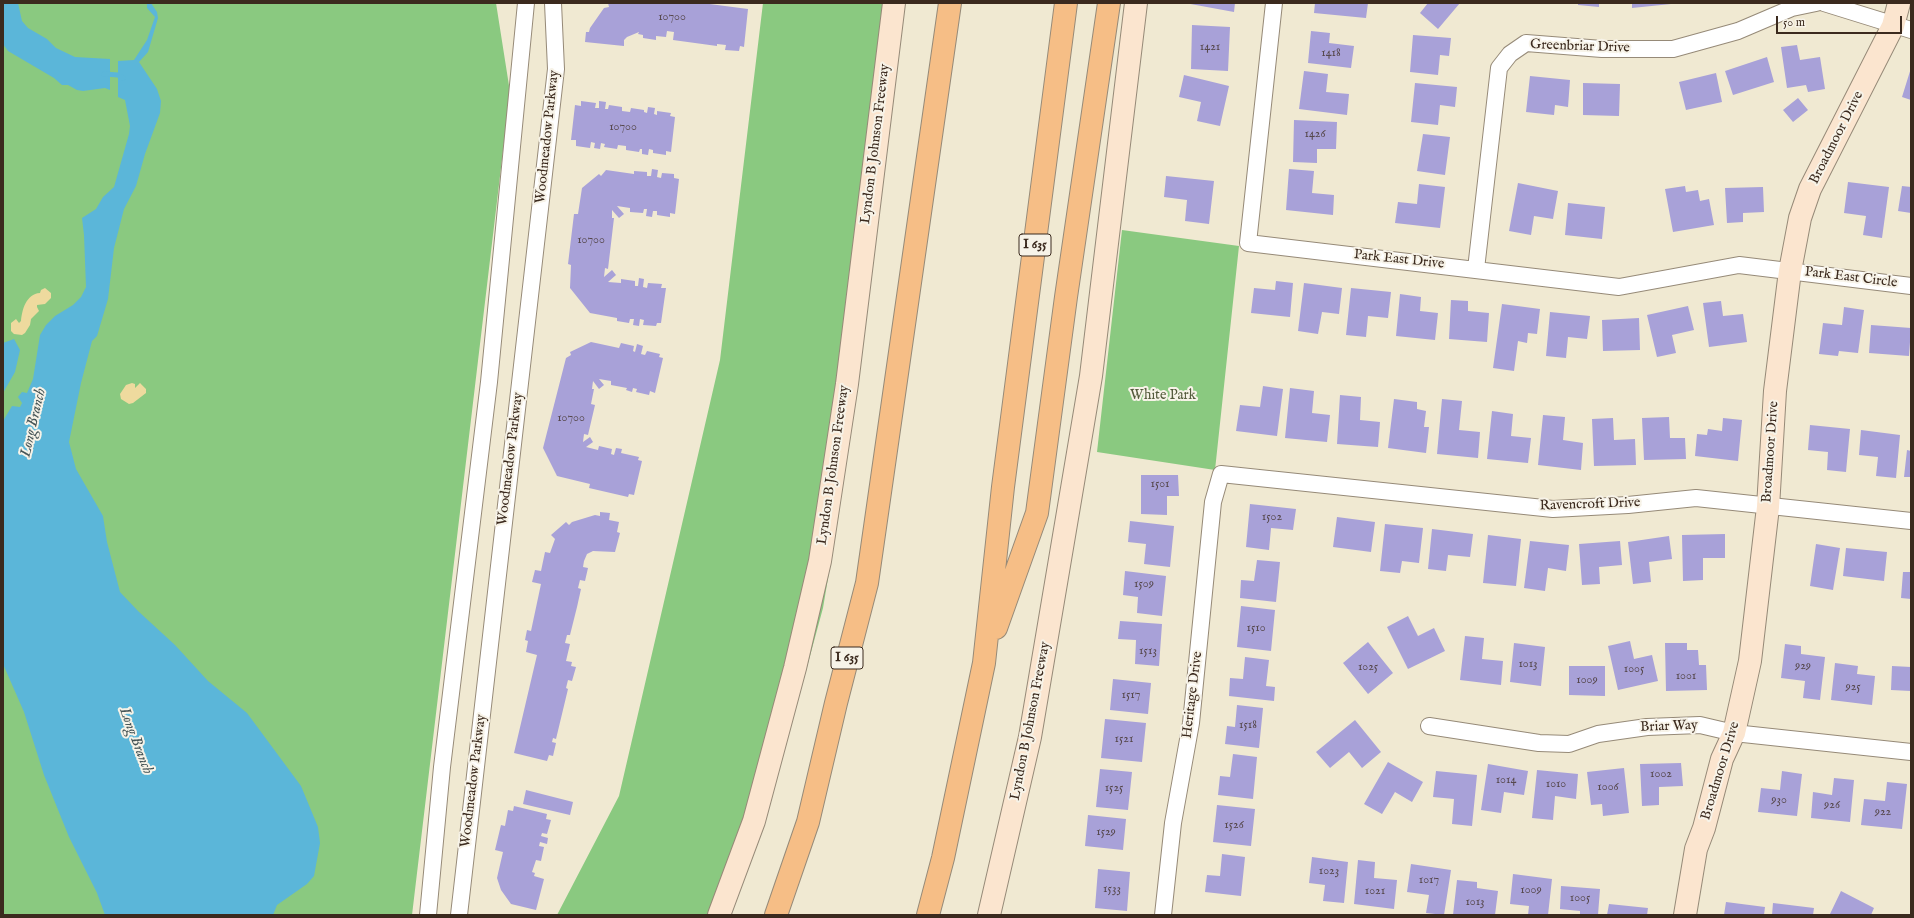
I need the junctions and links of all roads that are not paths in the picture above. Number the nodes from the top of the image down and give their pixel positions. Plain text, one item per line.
1 (526, 3) edge
2 (553, 3) edge
3 (894, 3) edge
4 (950, 3) edge
5 (1066, 3) edge
6 (1109, 3) edge
7 (1136, 3) edge
8 (1274, 3) edge
9 (1816, 3) edge
10 (1824, 3) edge
11 (1899, 3) edge
12 (1902, 28) edge
13 (1476, 269) junction
14 (1790, 271) junction
15 (1911, 286) edge
16 (1221, 474) joint
17 (1768, 507) junction
18 (1911, 521) edge
19 (984, 663) junction
20 (1429, 726) dead end
21 (1734, 732) junction
22 (1911, 752) edge
23 (428, 915) edge
24 (459, 915) edge
25 (719, 915) edge
26 (776, 915) edge
27 (928, 915) edge
28 (988, 915) edge
29 (1164, 915) edge
30 (1685, 915) edge

1 - 23 street
2 - 24 street, Woodmeadow Parkway
3 - 25 main road, Lyndon B Johnson Freeway
4 - 26 highway, I 635
5 - 19 highway, I 635
6 - 19 highway
7 - 28 main road, Lyndon B Johnson Freeway
8 - 13 street, Park East Drive
9 - 13 street, Greenbriar Drive
10 - 12 street
11 - 12 main road, Broadmoor Drive
12 - 14 main road, Broadmoor Drive
13 - 14 street, Park East Drive
14 - 15 street, Park East Circle
14 - 17 main road, Broadmoor Drive
16 - 17 street, Ravencroft Drive
16 - 29 street, Heritage Drive
17 - 18 street, Ravencroft Drive
17 - 21 main road, Broadmoor Drive
19 - 27 highway, I 635
20 - 21 street, Briar Way
21 - 22 street, Briar Way
21 - 30 main road, Broadmoor Drive

